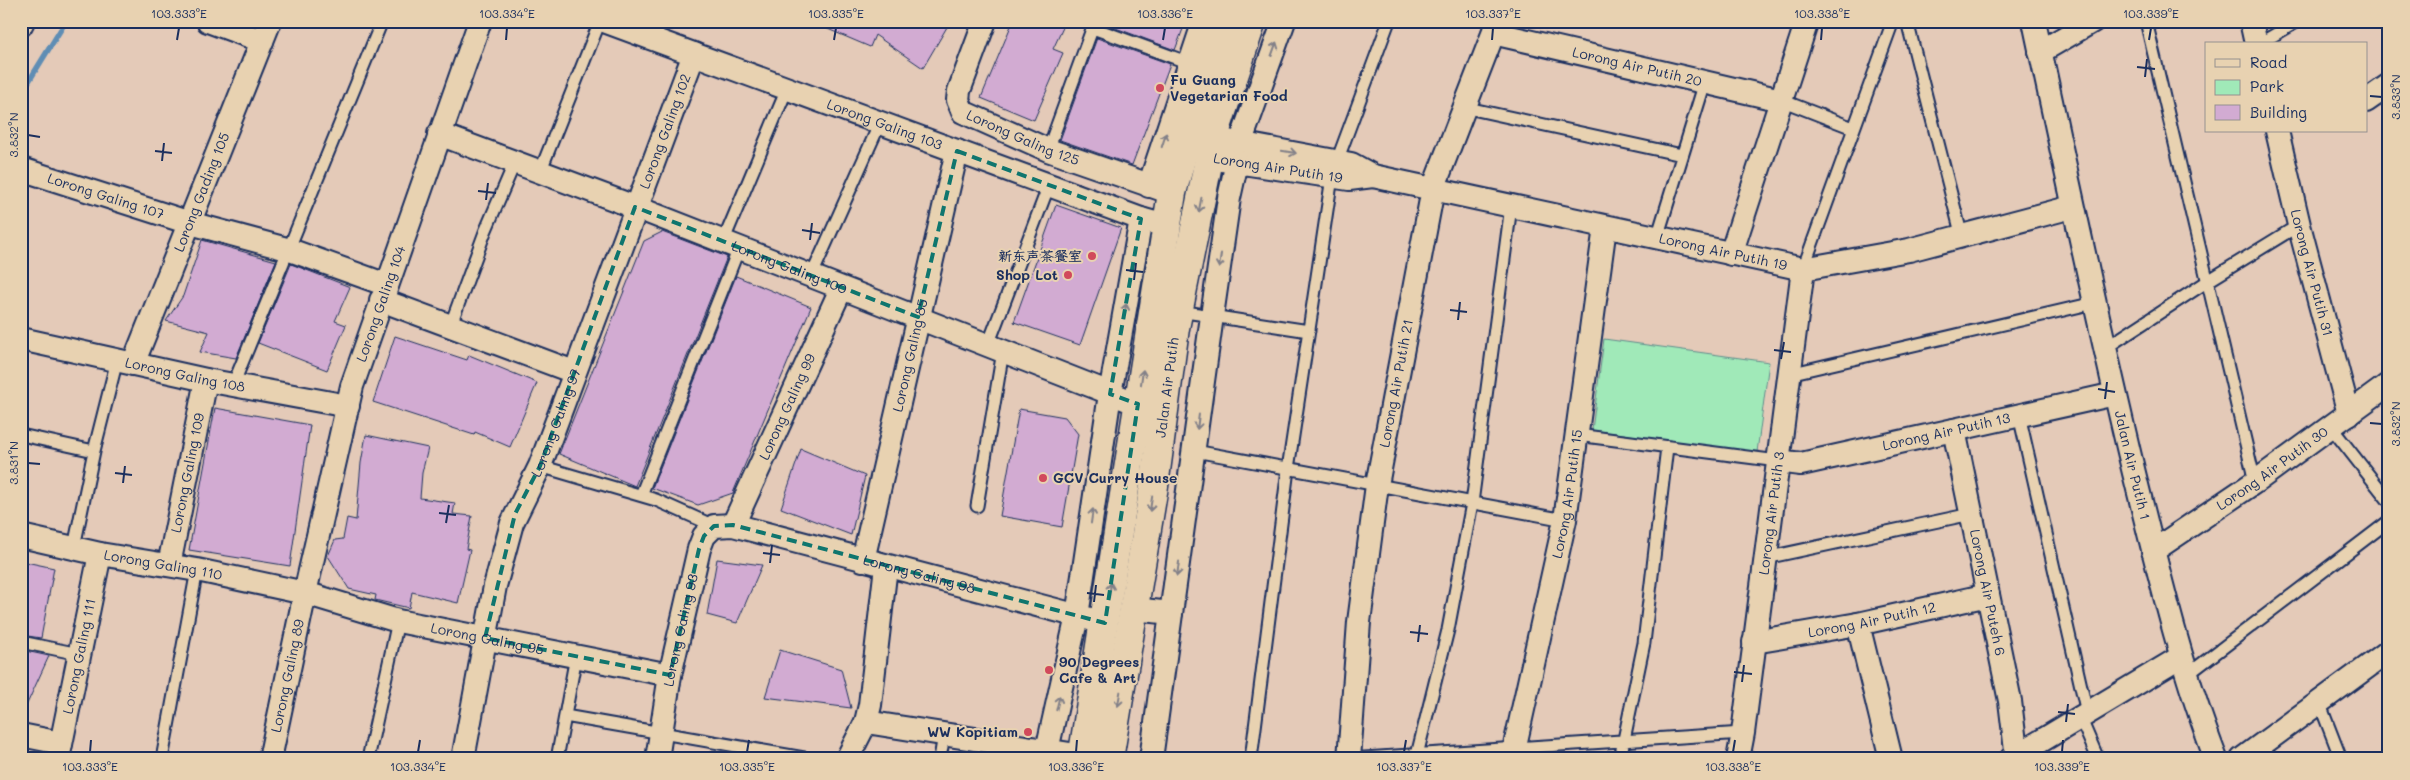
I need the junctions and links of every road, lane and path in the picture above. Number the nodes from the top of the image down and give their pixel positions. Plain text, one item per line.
1 (23, 21) edge
2 (208, 21) edge
3 (382, 21) edge
4 (480, 21) edge
5 (600, 21) edge
6 (604, 21) edge
7 (985, 21) edge
8 (1204, 21) edge
9 (1225, 21) edge
10 (1252, 21) edge
11 (1284, 21) edge
12 (1389, 21) edge
13 (1807, 21) edge
14 (1893, 21) edge
15 (1907, 21) edge
16 (2034, 21) edge
17 (2093, 21) edge
18 (2146, 21) edge
19 (2250, 21) edge
20 (2298, 21) edge
21 (1094, 24) edge
22 (21, 25) edge
23 (1496, 27) edge
24 (266, 31) edge
25 (2257, 42) edge
26 (2261, 42) edge
27 (2040, 52) junction
28 (694, 54) junction
29 (1199, 66) junction
30 (1705, 82) junction
31 (2389, 85) edge
32 (787, 89) junction
33 (1781, 100) junction
34 (2368, 100) edge
35 (1463, 107) junction
36 (880, 124) junction
37 (1853, 128) junction
38 (2277, 132) edge
39 (439, 134) junction
40 (1199, 145) junction
41 (1048, 150) junction
42 (956, 152) junction
43 (1239, 153) junction
44 (1682, 155) junction
45 (515, 162) junction
46 (21, 169) edge
47 (1335, 169) junction
48 (540, 172) junction
49 (1049, 186) junction
50 (1160, 189) junction
51 (1433, 189) junction
52 (1511, 206) junction
53 (635, 207) junction
54 (2072, 207) junction
55 (1154, 222) junction
56 (190, 223) junction
57 (2299, 225) junction
58 (1605, 226) junction
59 (1962, 237) junction
60 (1657, 238) junction
61 (731, 245) junction
62 (287, 249) junction
63 (1731, 254) junction
64 (1803, 269) junction
65 (811, 277) junction
66 (2208, 281) junction
67 (841, 289) junction
68 (384, 292) junction
69 (2094, 303) junction
70 (1179, 311) junction
71 (1212, 316) junction
72 (918, 317) junction
73 (451, 324) junction
74 (1309, 331) junction
75 (21, 339) edge
76 (996, 348) junction
77 (2104, 349) junction
78 (125, 362) junction
79 (574, 372) junction
80 (1789, 374) junction
81 (206, 380) junction
82 (2389, 384) edge
83 (233, 385) junction
84 (1110, 394) junction
85 (2115, 394) junction
86 (1138, 404) junction
87 (348, 406) junction
88 (2349, 414) junction
89 (2018, 415) junction
90 (2331, 427) junction
91 (1954, 430) junction
92 (1577, 434) junction
93 (21, 435) edge
94 (1159, 445) junction
95 (1667, 447) junction
96 (94, 451) junction
97 (1195, 451) junction
98 (1778, 462) junction
99 (540, 466) junction
100 (1288, 469) junction
101 (2255, 482) junction
102 (1377, 485) junction
103 (641, 495) junction
104 (2389, 501) edge
105 (1472, 503) junction
106 (977, 506) dead end
107 (1971, 514) junction
108 (1565, 520) junction
109 (724, 526) junction
110 (2387, 527) edge
111 (21, 536) edge
112 (1088, 541) junction
113 (1116, 544) junction
114 (74, 547) junction
115 (2153, 551) junction
116 (100, 554) junction
117 (1765, 558) junction
118 (863, 560) junction
119 (169, 565) junction
120 (886, 566) junction
121 (197, 570) junction
122 (305, 593) junction
123 (1988, 595) junction
124 (1134, 609) junction
125 (1171, 614) junction
126 (1077, 616) junction
127 (398, 621) junction
128 (1105, 623) junction
129 (1858, 624) junction
130 (485, 638) junction
131 (21, 642) edge
132 (1754, 642) junction
133 (2389, 651) edge
134 (79, 654) junction
135 (576, 656) junction
136 (2184, 666) junction
137 (670, 675) junction
138 (2319, 702) junction
139 (2083, 715) junction
140 (565, 716) junction
141 (866, 722) junction
142 (661, 733) junction
143 (1743, 733) junction
144 (944, 734) junction
145 (21, 736) edge
146 (1623, 741) junction
147 (60, 751) edge
148 (1513, 753) edge
149 (1046, 755) edge
150 (1417, 755) junction
151 (1091, 758) edge
152 (2015, 758) edge
153 (162, 759) edge
154 (270, 759) edge
155 (368, 759) edge
156 (463, 759) edge
157 (557, 759) edge
158 (656, 759) edge
159 (810, 759) edge
160 (847, 759) edge
161 (940, 759) edge
162 (1150, 759) edge
163 (1251, 759) edge
164 (1349, 759) edge
165 (1620, 759) edge
166 (1738, 759) edge
167 (1891, 759) edge
168 (2098, 759) edge
169 (2216, 759) edge
170 (2242, 759) edge
171 (2341, 759) edge

1 - 22 street
2 - 24 street
3 - 62 lane
4 - 39 street, Lorong Galing 104
5 - 48 lane
6 - 28 street, Lorong Galing 103
7 - 41 street, Lorong Galing 125
8 - 29 street
9 - 29 street, Jalan Air Putih
10 - 40 street, Jalan Air Putih
43 -> 11 street
12 - 47 lane
13 - 33 street
14 - 37 lane
15 - 59 lane
16 - 27 street, Jalan Air Putih 1
17 - 27 street
18 - 66 lane
19 - 25 street
20 - 26 lane
21 - 29 lane
21 - 41 lane
23 - 30 street, Lorong Air Putih 20
23 - 35 street, Lorong Air Putih 21
24 - 56 street, Lorong Gading 105
27 - 54 street, Jalan Air Putih 1
28 - 32 street, Lorong Galing 103
28 - 53 street, Lorong Galing 102
29 - 40 street, Jalan Air Putih
50 -> 29 street
30 - 33 street, Lorong Air Putih 20
30 - 44 lane
31 - 34 street
32 - 36 street, Lorong Galing 103
32 - 61 lane
33 - 37 lane
33 - 63 street
35 - 44 lane
35 - 51 street, Lorong Air Putih 21
36 - 42 street, Lorong Galing 103
36 - 65 lane
37 - 64 lane
38 - 57 street, Lorong Air Putih 31
39 - 45 street, Lorong Galing 100
39 - 68 street, Lorong Galing 104
40 - 43 street, Lorong Air Putih 19
40 - 50 street, Jalan Air Putih
40 -> 70 street, Jalan Air Putih
41 - 50 street, Lorong Galing 125
42 - 49 street, Lorong Galing 103
42 - 72 street, Lorong Galing 85
43 - 47 street, Lorong Air Putih 19
43 -> 71 street
44 - 60 lane
45 - 48 street, Lorong Galing 100
45 - 73 lane
46 - 56 street, Lorong Galing 107
47 - 51 street, Lorong Air Putih 19
47 - 74 lane
48 - 53 street, Lorong Galing 100
49 - 55 street, Lorong Galing 103
49 - 76 lane
50 - 55 street, Jalan Air Putih
51 - 52 street, Lorong Air Putih 19
51 - 102 street, Lorong Air Putih 21
52 - 58 street, Lorong Air Putih 19
52 - 105 lane
53 - 61 street, Lorong Galing 100
53 - 79 street, Lorong Galing 97
54 - 59 street, Lorong Air Putih 19
54 - 69 street, Jalan Air Putih 1
84 -> 55 street
86 -> 55 street, Jalan Air Putih
56 - 62 street, Lorong Galing 107
56 - 78 street, Lorong Gading 105
57 - 66 lane
57 - 88 street, Lorong Air Putih 31
58 - 60 street, Lorong Air Putih 19
58 - 92 street, Lorong Air Putih 15
59 - 64 street, Lorong Air Putih 19
60 - 63 street, Lorong Air Putih 19
61 - 65 street, Lorong Galing 100
61 - 103 lane
62 - 68 street, Lorong Galing 107
62 - 83 lane
63 - 64 street, Lorong Air Putih 19
64 - 80 street, Lorong Air Putih 3
65 - 67 street, Lorong Galing 100
66 - 77 lane
66 - 101 lane
67 - 72 street, Lorong Galing 100
67 - 109 street, Lorong Galing 99
68 - 73 street, Lorong Galing 107
68 - 87 street, Lorong Galing 104
69 - 77 street, Jalan Air Putih 1
69 - 80 lane
70 - 71 lane
70 - 94 street, Jalan Air Putih
71 - 74 lane
71 -> 97 street
72 - 76 street, Lorong Galing 100
72 - 118 street, Lorong Galing 85
73 - 79 street, Lorong Galing 107
74 - 100 lane
75 - 78 street, Lorong Galing 108
76 - 84 street, Lorong Galing 100
76 - 106 lane
77 - 85 street, Jalan Air Putih 1
78 - 81 street, Lorong Galing 108
78 - 96 lane
79 - 99 street, Lorong Galing 97
80 - 98 street, Lorong Air Putih 3
81 - 83 street, Lorong Galing 108
81 - 119 street, Lorong Galing 109
82 - 88 street, Lorong Air Putih 30
83 - 87 street, Lorong Galing 108
84 - 86 street, Lorong Galing 100
112 -> 84 street
85 - 89 street, Lorong Air Putih 13
85 - 115 street, Jalan Air Putih 1
86 - 113 street, Jalan Air Putih
87 - 122 street, Lorong Galing 104
88 - 90 street, Lorong Air Putih 30
89 - 91 street, Lorong Air Putih 13
89 - 139 lane
90 - 101 street, Lorong Air Putih 30
90 - 104 lane
91 - 98 street, Lorong Air Putih 13
91 - 107 street, Lorong Air Puteh 6
92 - 95 lane
92 - 108 street, Lorong Air Putih 15
93 - 96 lane
94 - 97 street
94 -> 124 street, Jalan Air Putih
95 - 98 lane
95 - 146 lane
96 - 114 lane
97 - 100 lane
97 -> 125 street
98 - 117 street, Lorong Air Putih 3
99 - 103 lane
99 - 130 street, Lorong Galing 97
100 - 102 lane
100 - 163 lane
101 - 115 street, Lorong Air Putih 30
102 - 105 lane
102 - 164 street, Lorong Air Putih 21
103 - 109 lane
105 - 108 lane
105 - 150 lane
107 - 117 lane
107 - 123 street, Lorong Air Puteh 6
108 - 148 street, Lorong Air Putih 15
109 - 118 street, Lorong Galing 98
109 - 137 street, Lorong Galing 93
110 - 136 lane
111 - 114 street, Lorong Galing 110
112 - 113 street
112 - 126 street
128 -> 113 street, Jalan Air Putih
114 - 116 street, Lorong Galing 110
115 - 136 street, Jalan Air Putih 1
116 - 119 street, Lorong Galing 110
116 - 134 street, Lorong Galing 111
117 - 132 street, Lorong Air Putih 3
118 - 120 street, Lorong Galing 98
119 - 121 street, Lorong Galing 110
120 - 126 street, Lorong Galing 98
120 - 141 street
121 - 122 street, Lorong Galing 110
121 - 153 lane
122 - 127 street, Lorong Galing 95
122 - 154 street, Lorong Galing 89
123 - 129 street, Lorong Air Putih 12
123 - 152 street, Lorong Air Puteh 6
124 - 125 street
124 -> 151 street, Jalan Air Putih
125 - 162 street
126 - 128 street, Lorong Galing 98
149 -> 126 street
127 - 130 street, Lorong Galing 95
127 - 155 lane
128 - 151 street, Jalan Air Putih
129 - 132 street, Lorong Air Putih 12
129 - 167 street
130 - 135 street, Lorong Galing 95
130 - 156 street, Lorong Galing 97
131 - 134 lane
132 - 143 street, Lorong Air Putih 3
133 - 138 street
134 - 147 street, Lorong Galing 111
135 - 137 street, Lorong Galing 95
135 - 140 lane
136 - 139 street
136 - 169 street, Jalan Air Putih 1
137 - 142 street, Lorong Galing 93
138 - 170 street
138 - 171 lane
139 - 152 street
139 - 168 lane
140 - 142 lane
140 - 157 lane
141 - 144 street
141 - 160 street
142 - 158 street, Lorong Galing 93
142 - 159 lane
143 - 146 lane
143 - 166 street, Lorong Air Putih 3
144 - 149 street
144 - 161 lane
145 - 147 street
146 - 148 lane
146 - 165 lane
148 - 150 lane
149 - 151 street
150 - 164 lane

